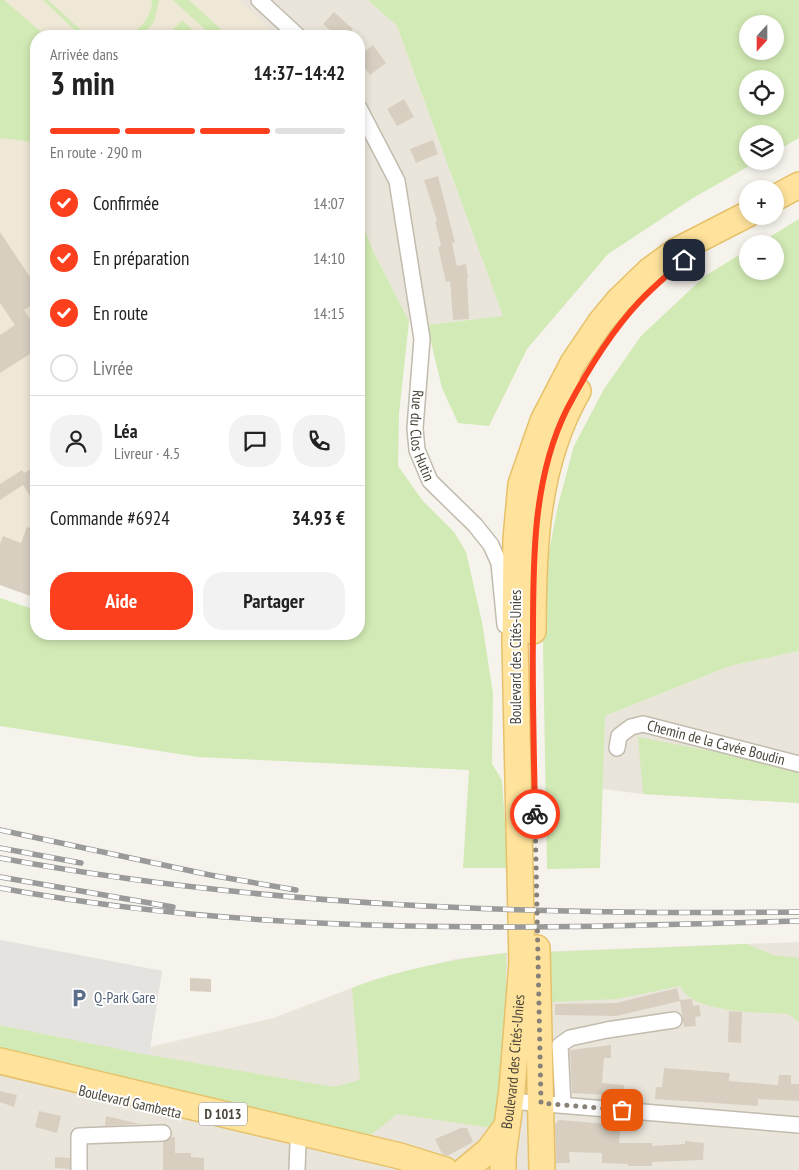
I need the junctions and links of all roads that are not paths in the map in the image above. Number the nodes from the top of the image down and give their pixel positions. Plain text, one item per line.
1 (260, 0) edge
2 (292, 30) edge
3 (365, 120) edge
4 (799, 185) edge
5 (784, 193) edge
6 (739, 219) edge
7 (725, 227) junction
8 (517, 747) junction
9 (617, 748) dead end
10 (799, 764) edge
11 (674, 1020) dead end
12 (0, 1060) edge
13 (0, 1072) edge
14 (510, 1100) junction
15 (552, 1104) junction
16 (799, 1125) edge
17 (506, 1127) junction
18 (163, 1133) dead end
19 (298, 1143) junction
20 (80, 1170) edge
21 (297, 1170) edge
22 (405, 1170) edge
23 (445, 1170) edge
24 (465, 1170) edge
25 (504, 1170) edge
26 (542, 1170) edge

1 - 2 street
3 - 8 street, Rue du Clos Hutin
4 - 5 main road
6 - 7 main road, Boulevard des Cités-Unies
7 - 8 main road, Boulevard des Cités-Unies
7 - 15 main road, Boulevard des Cités-Unies
8 - 14 main road, Boulevard des Cités-Unies
9 - 10 street, Chemin de la Cavée Boudin
11 - 15 street
12 - 23 main road, D 1013
13 - 19 main road, Boulevard Gambetta / D 1013
14 - 15 street
14 - 17 main road, Boulevard des Cités-Unies
15 - 16 street
15 - 26 main road, Boulevard des Cités-Unies
17 - 24 main road
17 - 25 main road, Boulevard des Cités-Unies
18 - 20 street
19 - 21 street
19 - 22 main road, Boulevard Gambetta / D 1013

